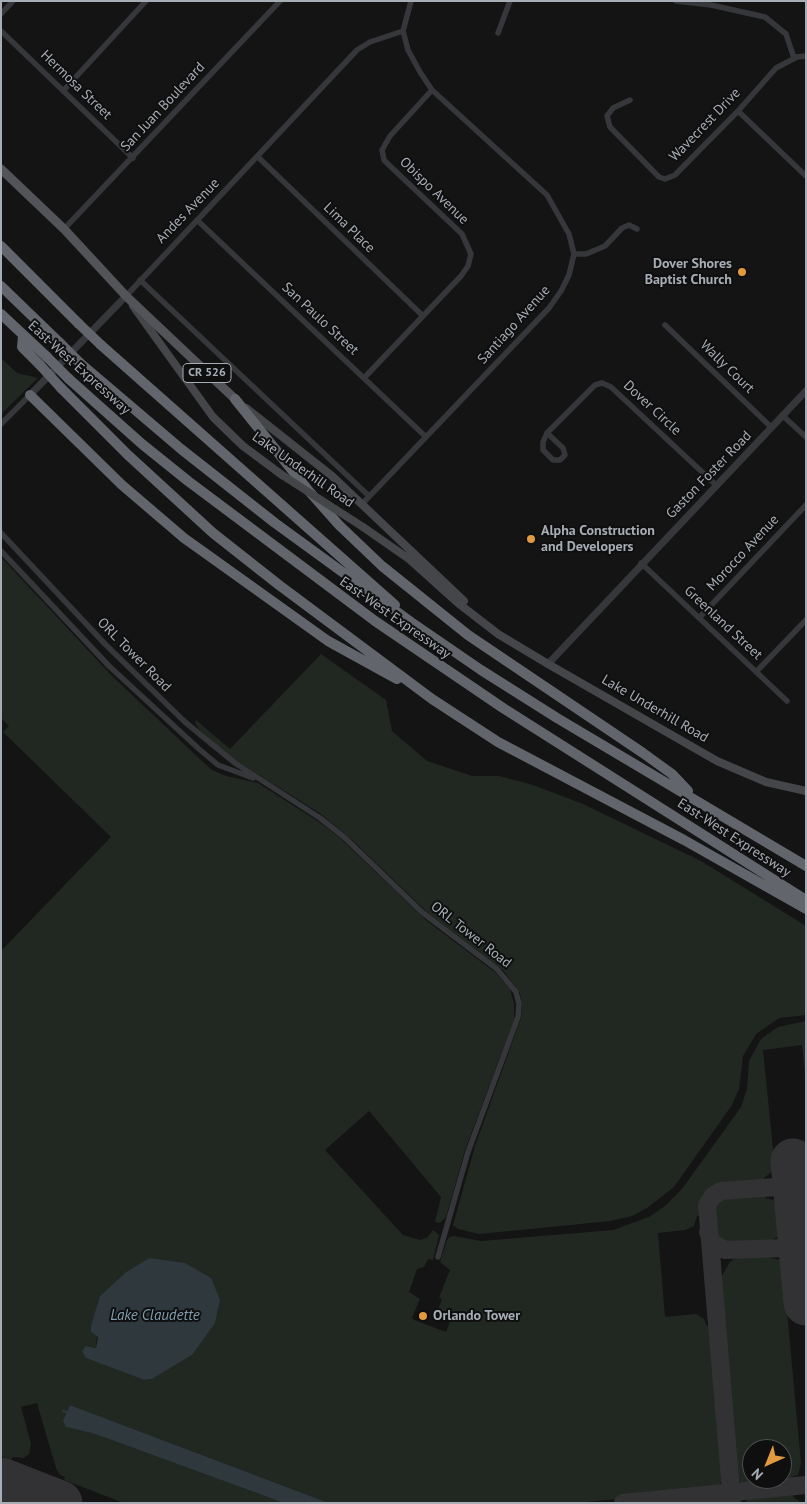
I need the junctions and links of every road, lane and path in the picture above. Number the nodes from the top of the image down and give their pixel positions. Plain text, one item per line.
1 (13, 1) edge
2 (146, 1) edge
3 (280, 1) edge
4 (411, 1) edge
5 (510, 1) edge
6 (676, 1) edge
7 (711, 3) edge
8 (1, 14) edge
9 (1, 31) edge
10 (403, 31) junction
11 (498, 33) dead end
12 (806, 56) edge
13 (794, 58) junction
14 (432, 90) junction
15 (63, 91) junction
16 (630, 100) dead end
17 (738, 111) junction
18 (258, 157) junction
19 (133, 158) junction
20 (1, 169) edge
21 (806, 176) edge
22 (197, 220) junction
23 (64, 229) junction
24 (636, 229) dead end
25 (1, 246) edge
26 (574, 254) junction
27 (140, 280) junction
28 (1, 286) edge
29 (126, 296) junction
30 (1, 314) edge
31 (423, 316) junction
32 (665, 325) dead end
33 (43, 361) junction
34 (364, 378) junction
35 (806, 391) edge
36 (30, 395) junction
37 (235, 399) junction
38 (782, 415) junction
39 (1, 424) edge
40 (771, 427) junction
41 (547, 433) junction
42 (426, 437) junction
43 (806, 438) edge
44 (716, 485) junction
45 (369, 496) junction
46 (362, 504) junction
47 (806, 505) edge
48 (1, 533) edge
49 (1, 551) edge
50 (641, 563) junction
51 (81, 618) junction
52 (699, 618) junction
53 (806, 620) edge
54 (411, 622) junction
55 (71, 628) junction
56 (498, 634) junction
57 (548, 664) junction
58 (756, 672) junction
59 (432, 698) junction
60 (787, 701) dead end
61 (185, 722) junction
62 (177, 730) junction
63 (262, 781) junction
64 (806, 791) edge
65 (698, 800) junction
66 (806, 866) edge
67 (806, 900) edge
68 (806, 909) edge
69 (438, 1257) dead end

1 - 8 street
2 - 15 street
3 - 19 street, San Juan Boulevard
4 - 10 street
5 - 11 street
6 - 7 street
7 - 13 street
9 - 15 street, Hermosa Street
10 - 14 street
10 - 18 street, Andes Avenue
12 - 13 street, Wavecrest Drive
13 - 17 street, Wavecrest Drive
14 - 26 street
14 - 31 street, Obispo Avenue
15 - 19 street, Hermosa Street
16 - 17 street, Wavecrest Drive
17 - 21 street
18 - 22 street, Andes Avenue
18 - 31 street, Lima Place
19 - 23 street, San Juan Boulevard
20 - 23 main road, Lake Underhill Road / CR 526
22 - 27 street, Andes Avenue
22 - 34 street, San Paulo Street
23 - 29 main road, Lake Underhill Road / CR 526
24 - 26 street
25 - 54 highway, bridge
26 - 42 street, Santiago Avenue
27 - 29 street, Andes Avenue
27 - 45 street, Lake Underhill Road
28 - 54 highway, East-West Expressway, bridge
29 - 36 street, Andes Avenue
29 - 37 main road, Lake Underhill Road / CR 526
29 - 56 main road, Lake Underhill Road / CR 526, bridge
30 - 33 highway, East-West Expressway
31 - 34 street, Obispo Avenue
32 - 40 street, Wally Court
33 - 59 highway, bridge
33 - 67 highway, East-West Expressway, bridge
34 - 42 street, San Paulo Street
35 - 38 street, Gaston Foster Road
36 - 39 street, Andes Avenue
36 - 59 highway
37 - 46 main road, Lake Underhill Road / CR 526
37 - 65 highway
38 - 40 street, Gaston Foster Road
38 - 43 street
40 - 44 street, Gaston Foster Road
41 - 41 street
41 - 44 street, Dover Circle
42 - 45 street, Santiago Avenue
44 - 50 street, Gaston Foster Road
45 - 46 street, Santiago Avenue
46 - 56 main road, Lake Underhill Road / CR 526
47 - 52 street, Morocco Avenue
48 - 51 street, ORL Tower Road
49 - 55 street, ORL Tower Road
50 - 52 street, Greenland Street
50 - 57 street, Gaston Foster Road
51 - 55 street
51 - 61 street, ORL Tower Road
52 - 58 street, Greenland Street
53 - 58 street
54 - 65 highway, East-West Expressway
55 - 62 street, ORL Tower Road
56 - 57 main road, Lake Underhill Road / CR 526
57 - 64 main road, Lake Underhill Road / CR 526
58 - 60 street, Greenland Street
59 - 68 highway
61 - 62 street
61 - 63 street, ORL Tower Road
62 - 63 street, ORL Tower Road
63 - 69 street, ORL Tower Road
65 - 66 highway, East-West Expressway

